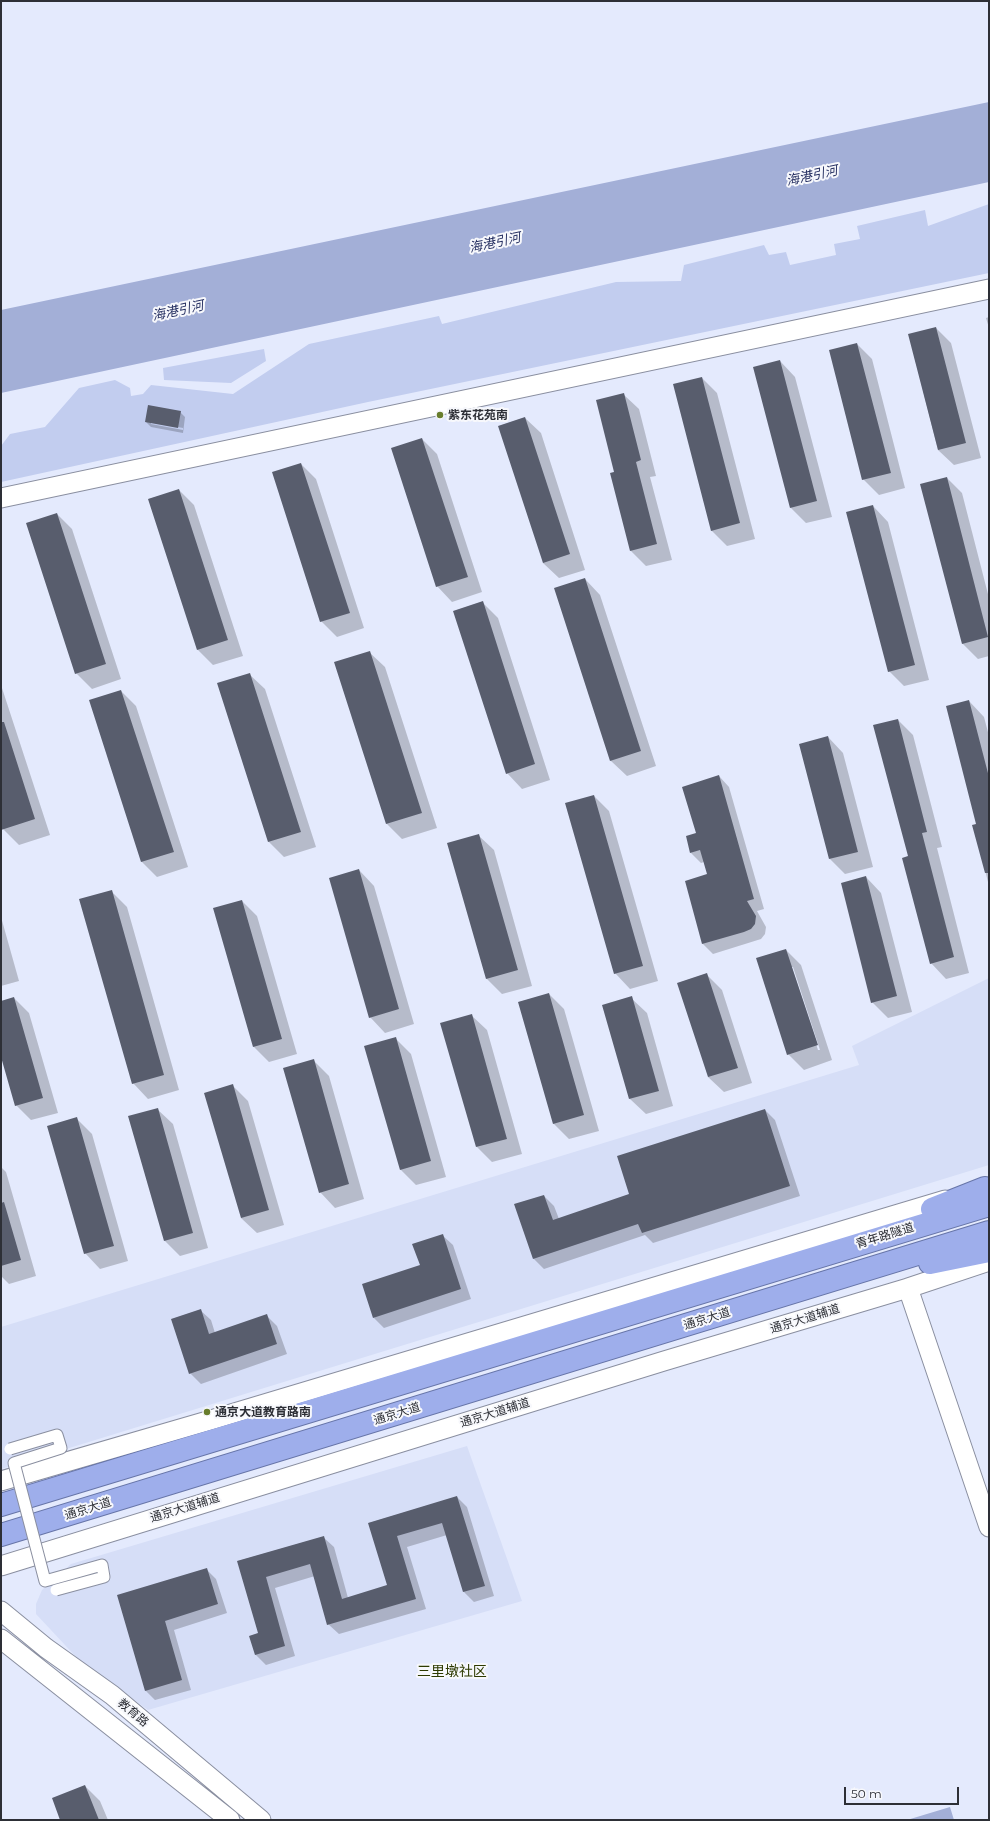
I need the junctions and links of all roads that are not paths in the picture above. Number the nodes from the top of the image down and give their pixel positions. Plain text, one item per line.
1 (989, 289) edge
2 (1, 498) edge
3 (987, 1196) edge
4 (989, 1232) edge
5 (989, 1251) edge
6 (989, 1261) edge
7 (908, 1288) junction
8 (794, 1292) junction
9 (10, 1449) dead end
10 (1, 1481) edge
11 (1, 1505) edge
12 (989, 1528) edge
13 (1, 1536) edge
14 (1, 1566) edge
15 (56, 1590) dead end
16 (1, 1611) edge
17 (1, 1639) edge
18 (230, 1820) edge
19 (261, 1820) edge

1 - 2 street
3 - 10 street
3 - 11 highway
4 - 8 highway
5 - 8 highway
6 - 7 street, 通京大道辅道
7 - 12 street
7 - 14 street, 通京大道辅道
8 - 13 highway, 通京大道
9 - 15 street, bridge
16 - 19 street, 教育路
17 - 18 street, 教育路

